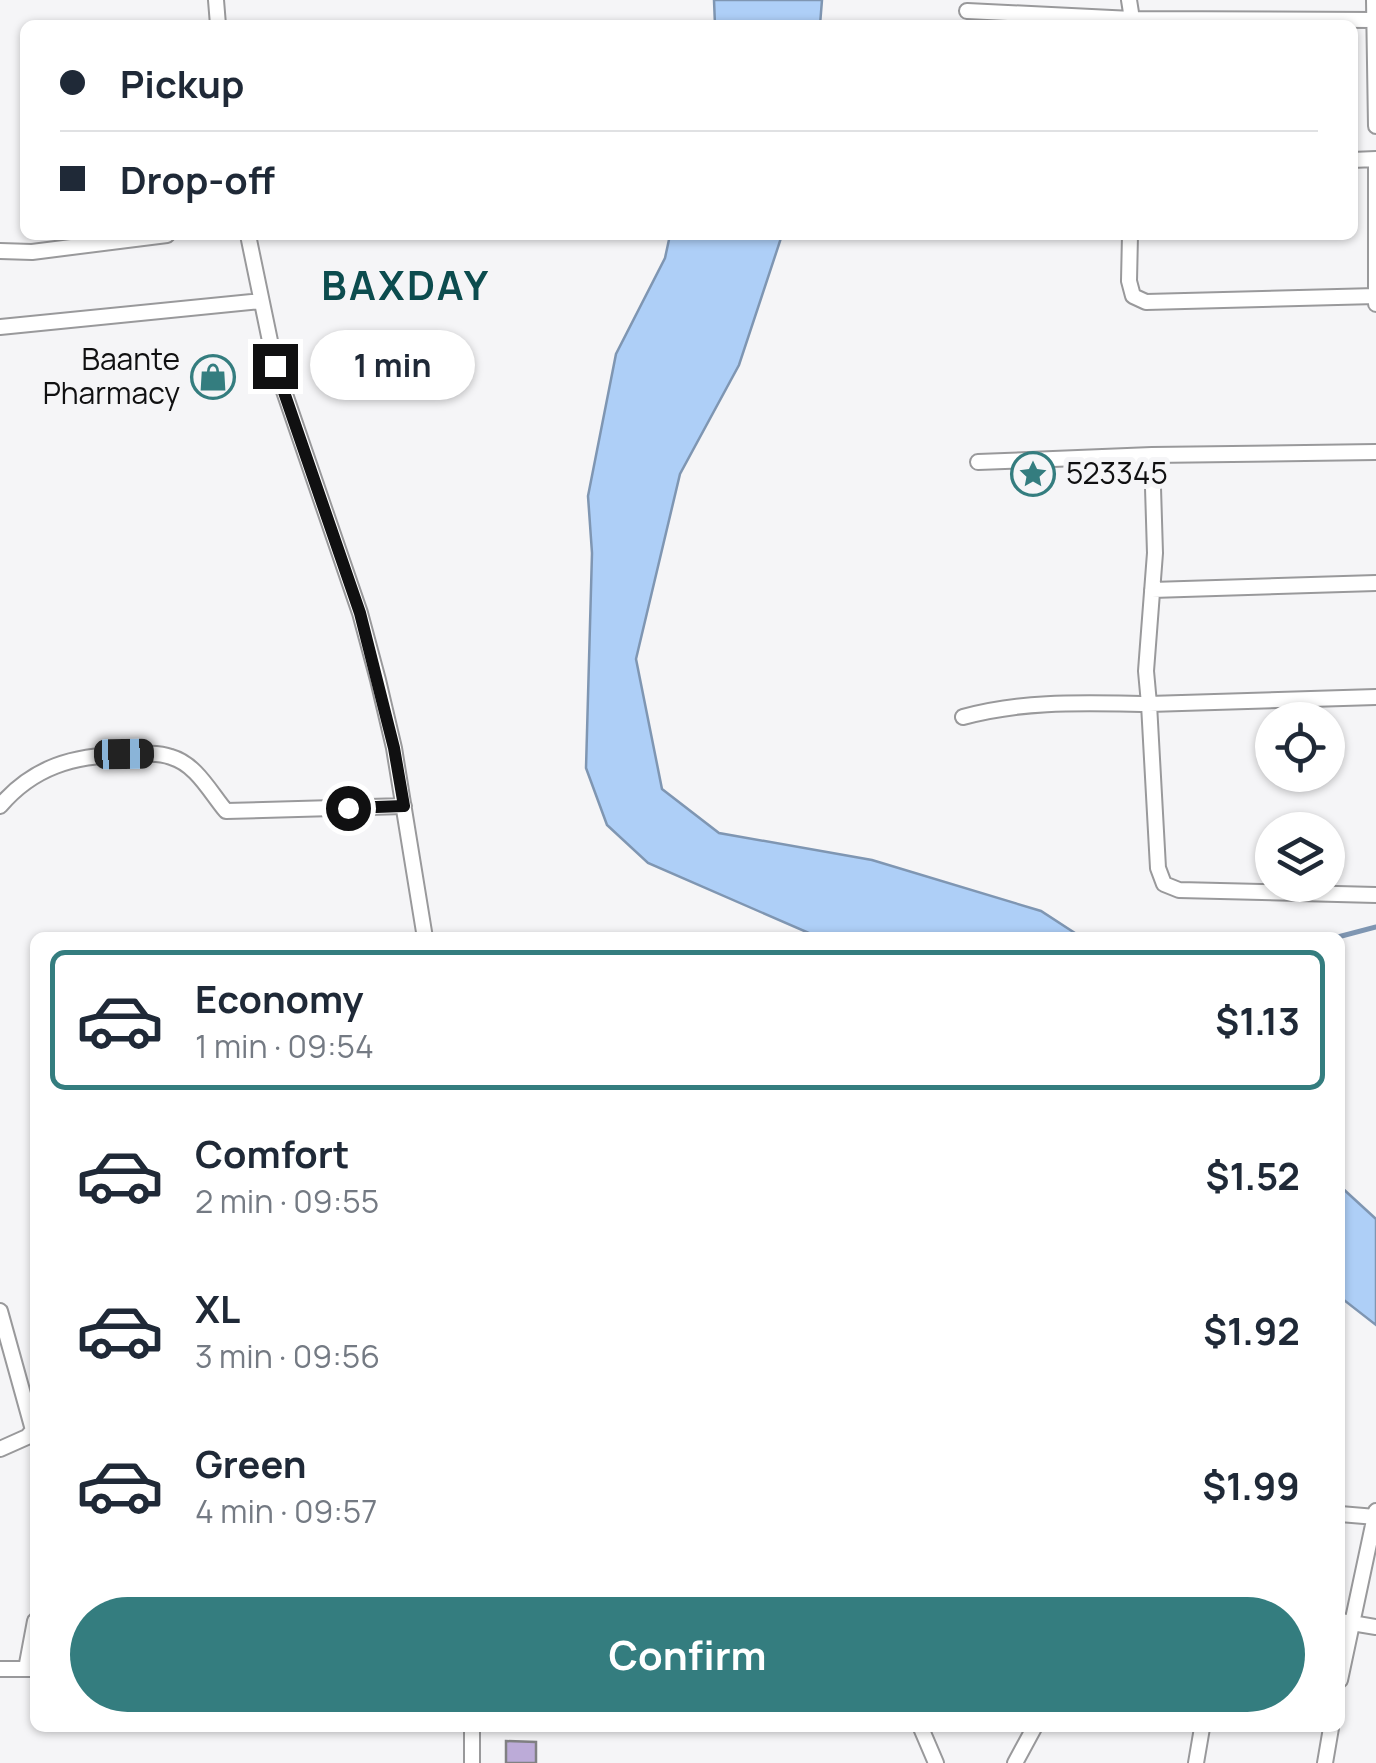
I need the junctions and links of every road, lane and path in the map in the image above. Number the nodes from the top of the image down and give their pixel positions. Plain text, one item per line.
1 (1374, 0) edge
2 (967, 11) dead end
3 (1102, 20) edge
4 (1375, 20) edge
5 (1376, 126) edge
6 (1376, 162) edge
7 (127, 240) edge
8 (249, 240) edge
9 (1130, 240) edge
10 (0, 250) edge
11 (1376, 296) edge
12 (261, 301) junction
13 (1376, 304) edge
14 (0, 328) edge
15 (1376, 452) edge
16 (1152, 455) junction
17 (978, 462) dead end
18 (1376, 583) edge
19 (1152, 590) junction
20 (1376, 697) edge
21 (1149, 704) junction
22 (962, 717) dead end
23 (0, 806) edge
24 (404, 806) junction
25 (1376, 895) edge
26 (425, 932) edge
27 (0, 1310) edge
28 (30, 1416) edge
29 (30, 1434) edge
30 (0, 1449) edge
31 (1345, 1514) edge
32 (1376, 1515) edge
33 (1345, 1621) edge
34 (1376, 1627) edge
35 (0, 1669) edge
36 (30, 1669) edge
37 (472, 1732) edge
38 (923, 1732) edge
39 (1032, 1732) edge
40 (1201, 1732) edge
41 (1331, 1732) edge
42 (472, 1763) edge
43 (936, 1763) edge
44 (1015, 1763) edge
45 (1196, 1763) edge
46 (1325, 1763) edge

1 - 4 street
2 - 3 street
4 - 5 street
6 - 11 street
7 - 10 street
8 - 12 street
9 - 11 street
11 - 13 street
12 - 14 street
12 - 24 street
15 - 16 street
16 - 17 street
16 - 19 street
18 - 19 street
19 - 21 street
20 - 21 street
21 - 22 street
21 - 25 street
23 - 24 street
24 - 26 street
27 - 28 street
29 - 30 street
31 - 32 street
32 - 33 street
33 - 34 street
35 - 36 street
37 - 42 street
38 - 43 street
39 - 44 street
40 - 45 street
41 - 46 street

